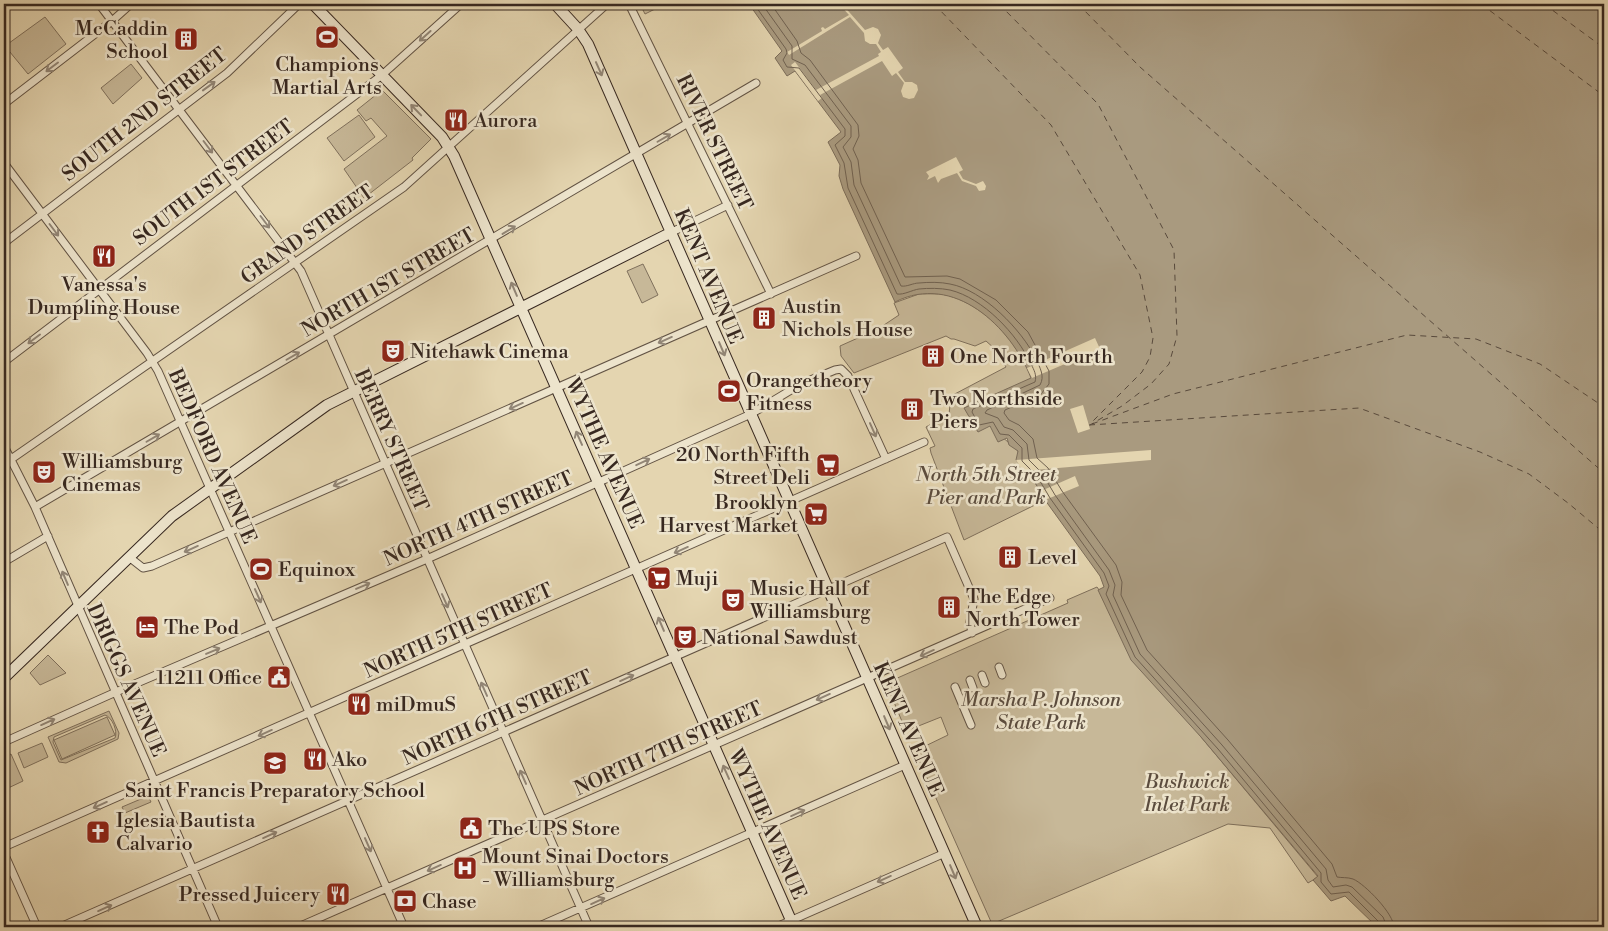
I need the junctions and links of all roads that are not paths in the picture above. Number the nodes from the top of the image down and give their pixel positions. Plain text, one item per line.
1 (99, 4) edge
2 (131, 4) edge
3 (299, 4) edge
4 (313, 4) edge
5 (461, 4) edge
6 (555, 4) edge
7 (607, 4) edge
8 (629, 4) edge
9 (112, 21) junction
10 (578, 29) junction
11 (382, 75) junction
12 (756, 83) dead end
13 (4, 104) edge
14 (179, 109) junction
15 (688, 124) junction
16 (448, 146) junction
17 (636, 154) junction
18 (4, 163) edge
19 (236, 184) junction
20 (728, 205) junction
21 (42, 214) junction
22 (672, 232) junction
23 (492, 240) junction
24 (4, 243) edge
25 (856, 256) dead end
26 (294, 262) junction
27 (99, 289) junction
28 (771, 294) junction
29 (521, 308) junction
30 (710, 321) junction
31 (328, 336) junction
32 (4, 362) edge
33 (152, 362) junction
34 (557, 388) junction
35 (353, 391) junction
36 (751, 414) junction
37 (181, 422) junction
38 (924, 442) dead end
39 (4, 446) edge
40 (11, 458) junction
41 (886, 459) junction
42 (4, 464) edge
43 (384, 464) junction
44 (599, 483) junction
45 (210, 488) junction
46 (790, 501) junction
47 (35, 507) junction
48 (229, 532) junction
49 (48, 536) junction
50 (130, 557) junction
51 (426, 559) junction
52 (4, 562) edge
53 (637, 570) junction
54 (829, 590) junction
55 (1050, 598) dead end
56 (77, 608) junction
57 (271, 626) junction
58 (972, 633) junction
59 (464, 645) junction
60 (675, 657) junction
61 (999, 667) dead end
62 (982, 675) dead end
63 (1002, 675) dead end
64 (4, 678) edge
65 (868, 678) junction
66 (970, 680) dead end
67 (985, 683) dead end
68 (955, 687) dead end
69 (973, 688) dead end
70 (116, 692) junction
71 (309, 713) junction
72 (972, 725) dead end
73 (503, 732) junction
74 (4, 742) edge
75 (714, 745) junction
76 (906, 765) junction
77 (154, 781) junction
78 (348, 801) junction
79 (542, 820) junction
80 (753, 833) junction
81 (4, 847) edge
82 (4, 853) edge
83 (945, 853) junction
84 (193, 869) junction
85 (387, 889) junction
86 (581, 908) junction
87 (793, 924) edge
88 (37, 927) edge
89 (60, 927) edge
90 (218, 927) edge
91 (298, 927) edge
92 (404, 927) edge
93 (537, 927) edge
94 (589, 927) edge
95 (776, 927) edge
96 (977, 927) edge

1 - 9 street, BERRY STREET
2 - 9 street
14 -> 3 street, SOUTH 2ND STREET
4 - 11 main road, WYTHE AVENUE
5 -> 11 street, SOUTH 1ST STREET
6 - 10 main road, KENT AVENUE
7 - 10 street, GRAND STREET
8 - 15 street, RIVER STREET
9 -> 13 street
9 - 14 street, BERRY STREET
10 - 16 street, GRAND STREET
10 -> 17 main road, KENT AVENUE
16 -> 11 main road, WYTHE AVENUE
11 - 19 street, SOUTH 1ST STREET
12 - 15 street, NORTH 1ST STREET
14 -> 19 street, BERRY STREET
14 - 21 street, SOUTH 2ND STREET
17 -> 15 street, NORTH 1ST STREET
15 - 20 street, RIVER STREET
16 - 23 main road, WYTHE AVENUE
16 - 26 street, GRAND STREET
17 - 22 main road, KENT AVENUE
23 -> 17 street, NORTH 1ST STREET
18 - 21 street, BEDFORD AVENUE
19 -> 26 street, BERRY STREET
19 - 27 street, SOUTH 1ST STREET
20 - 22 street
20 - 28 street, RIVER STREET
21 - 24 street, SOUTH 2ND STREET
21 -> 27 street, BEDFORD AVENUE
22 - 29 main road
22 - 30 main road, KENT AVENUE
29 -> 23 main road, WYTHE AVENUE
23 - 31 street, NORTH 1ST STREET
25 - 28 street
26 - 31 street, BERRY STREET
26 - 33 street, GRAND STREET
27 -> 32 street, SOUTH 1ST STREET
27 - 33 street, BEDFORD AVENUE
28 - 30 street
29 - 34 main road, WYTHE AVENUE
29 - 35 main road
30 -> 34 street
30 -> 36 main road, KENT AVENUE
31 - 35 street, BERRY STREET
37 -> 31 street, NORTH 1ST STREET
33 - 37 street, BEDFORD AVENUE
33 - 40 street, GRAND STREET
34 -> 43 street
44 -> 34 main road, WYTHE AVENUE
35 - 43 street, BERRY STREET
35 - 45 main road
36 -> 41 street, NORTH 4TH STREET
44 -> 36 street, NORTH 4TH STREET
36 - 46 main road, KENT AVENUE
37 - 45 street, BEDFORD AVENUE
47 -> 37 street, NORTH 1ST STREET
38 - 41 street, NORTH 5TH STREET
39 - 40 street, DRIGGS AVENUE
40 - 42 street, GRAND STREET
40 - 47 street, DRIGGS AVENUE
41 - 46 street, NORTH 5TH STREET
43 -> 48 street
43 - 51 street, BERRY STREET
44 - 51 street, NORTH 4TH STREET
44 - 53 main road, WYTHE AVENUE
45 - 48 street, BEDFORD AVENUE
45 - 50 main road
46 -> 53 street, NORTH 5TH STREET
46 - 54 main road, KENT AVENUE
47 - 49 street, DRIGGS AVENUE
48 -> 50 street
48 -> 57 street, BEDFORD AVENUE
49 - 52 street
56 -> 49 street, DRIGGS AVENUE
50 - 56 main road
57 -> 51 street, NORTH 4TH STREET
51 -> 59 street, BERRY STREET
53 - 59 street, NORTH 5TH STREET
60 -> 53 main road, WYTHE AVENUE
54 - 58 street, NORTH 6TH STREET
54 - 60 street, NORTH 6TH STREET
54 - 65 main road, KENT AVENUE
55 - 58 street, NORTH 7TH STREET
56 - 64 main road
56 - 70 street, DRIGGS AVENUE
70 -> 57 street, NORTH 4TH STREET
57 - 71 street, BEDFORD AVENUE
58 -> 65 street, NORTH 7TH STREET
59 - 71 street, NORTH 5TH STREET
73 -> 59 street, BERRY STREET
73 -> 60 street, NORTH 6TH STREET
60 - 75 main road, WYTHE AVENUE
61 - 63 street
62 - 67 street
65 -> 75 street, NORTH 7TH STREET
65 -> 76 main road, KENT AVENUE
66 - 69 street
68 - 72 street
74 -> 70 street, NORTH 4TH STREET
70 - 77 street, DRIGGS AVENUE
71 -> 77 street, NORTH 5TH STREET
71 - 78 street, BEDFORD AVENUE
73 - 78 street, NORTH 6TH STREET
79 -> 73 street, BERRY STREET
75 - 79 street, NORTH 7TH STREET
80 -> 75 main road, WYTHE AVENUE
80 -> 76 street
76 - 83 main road, KENT AVENUE
77 -> 81 street, NORTH 5TH STREET
77 - 84 street, DRIGGS AVENUE
84 -> 78 street, NORTH 6TH STREET
78 -> 85 street, BEDFORD AVENUE
79 -> 85 street, NORTH 7TH STREET
79 - 86 street, BERRY STREET
86 -> 80 street
80 - 87 main road, WYTHE AVENUE
82 - 88 street
83 -> 87 street
83 -> 96 main road, KENT AVENUE
89 -> 84 street, NORTH 6TH STREET
84 - 90 street, DRIGGS AVENUE
85 - 91 street, NORTH 7TH STREET
85 - 92 street, BEDFORD AVENUE
86 - 93 street
86 - 94 street, BERRY STREET
87 - 95 street

